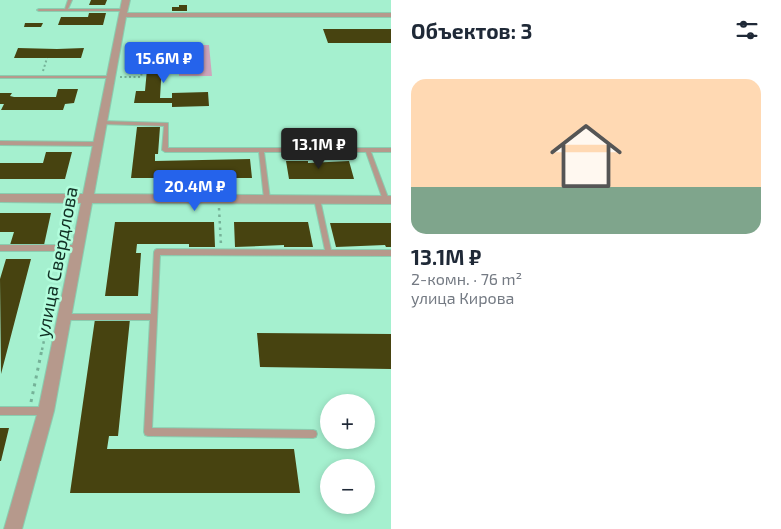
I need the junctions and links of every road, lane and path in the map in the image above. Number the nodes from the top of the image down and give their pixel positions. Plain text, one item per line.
1 (70, 0) edge
2 (124, 8) edge
3 (39, 10) dead end
4 (66, 10) junction
5 (391, 16) edge
6 (47, 58) dead end
7 (144, 58) dead end
8 (0, 77) edge
9 (41, 77) junction
10 (112, 77) junction
11 (102, 123) junction
12 (0, 143) edge
13 (98, 144) junction
14 (261, 150) junction
15 (391, 150) edge
16 (368, 151) junction
17 (0, 198) edge
18 (88, 198) junction
19 (219, 199) junction
20 (267, 199) junction
21 (317, 199) junction
22 (388, 200) edge
23 (0, 248) edge
24 (78, 248) junction
25 (222, 253) junction
26 (329, 253) junction
27 (391, 253) edge
28 (64, 317) junction
29 (154, 317) junction
30 (0, 411) edge
31 (46, 411) junction
32 (313, 434) dead end
33 (13, 529) edge

1 - 4 lane
2 - 4 lane
2 - 5 street
2 - 10 street, улица Свердлова
3 - 4 lane
6 - 9 path
7 - 10 path
8 - 9 lane
9 - 10 lane
10 - 11 street, улица Свердлова
11 - 13 street, улица Свердлова
11 - 14 lane
12 - 13 lane
13 - 18 street, улица Свердлова
14 - 16 lane
14 - 20 lane
15 - 16 lane
16 - 22 lane
17 - 18 street
18 - 19 street
18 - 24 street, улица Свердлова
19 - 20 street
19 - 25 path
20 - 21 street
21 - 22 street
21 - 26 lane
23 - 24 lane
24 - 28 street, улица Свердлова
25 - 26 lane
25 - 29 lane
26 - 27 lane
28 - 29 lane
28 - 31 street, улица Свердлова
29 - 32 lane
30 - 31 lane
31 - 33 street, улица Свердлова

